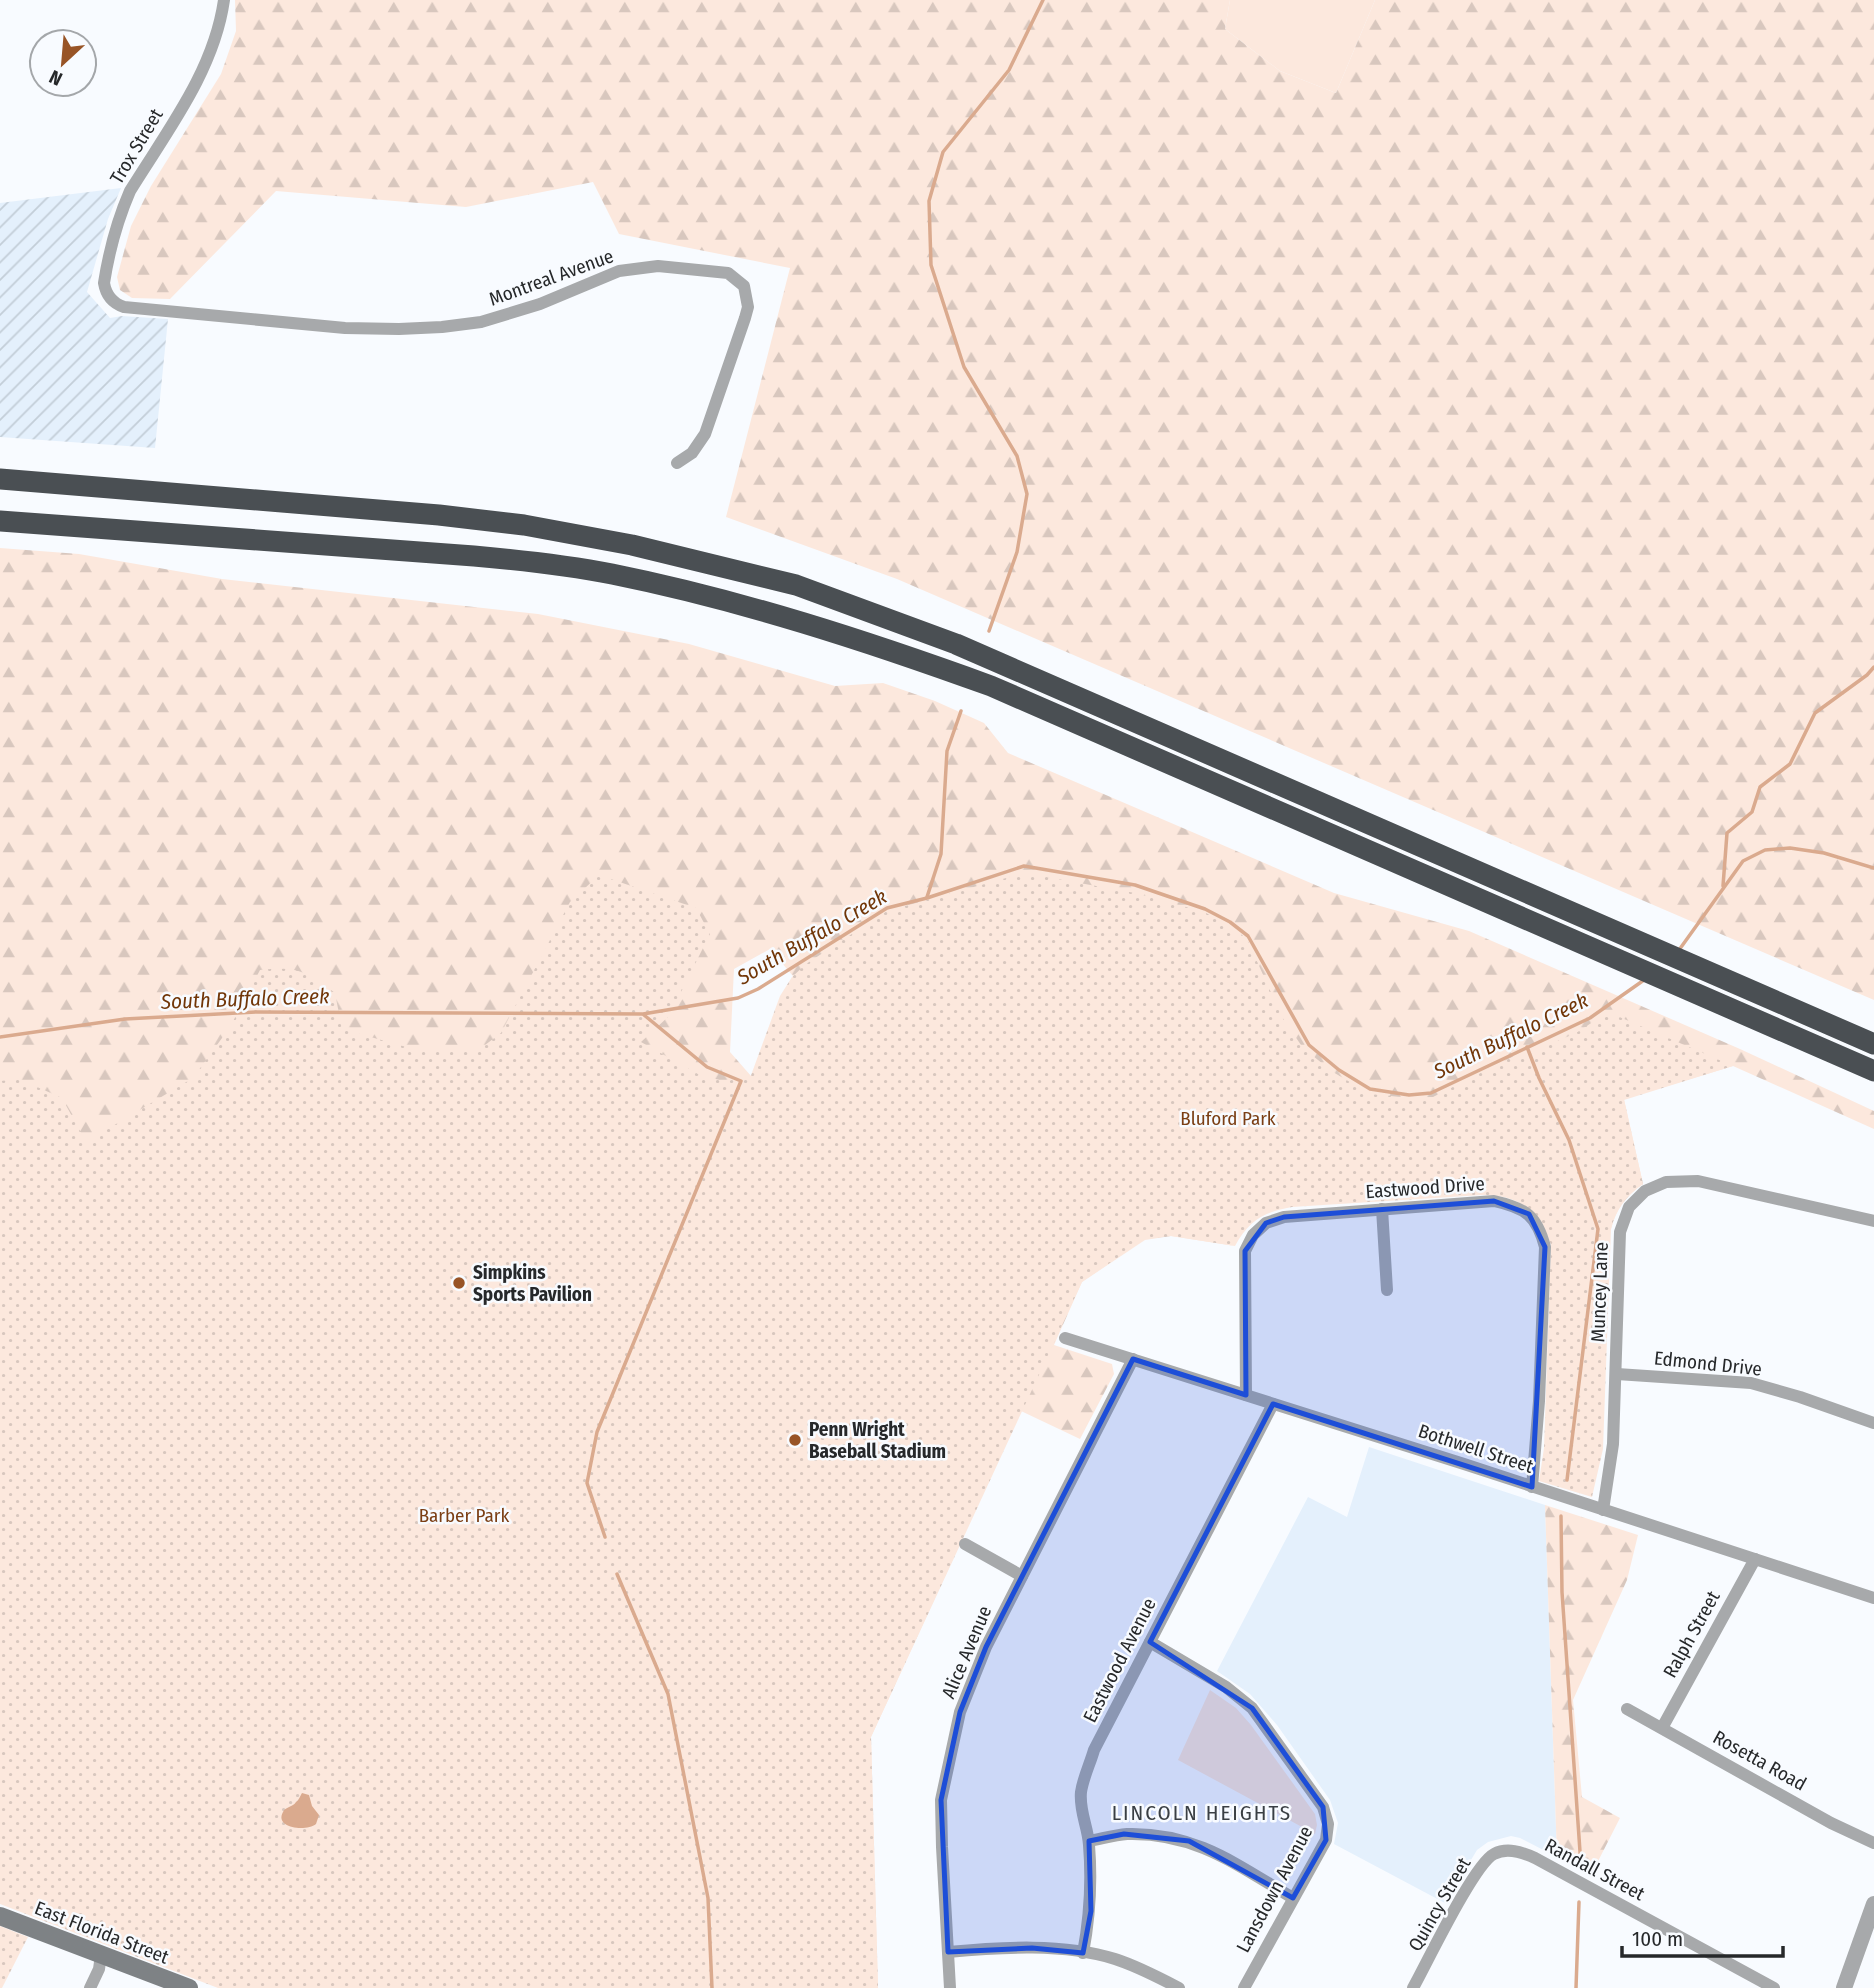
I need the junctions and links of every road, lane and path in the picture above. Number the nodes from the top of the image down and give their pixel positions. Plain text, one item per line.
1 (224, 0) edge
2 (128, 307) joint
3 (677, 463) dead end
4 (0, 479) edge
5 (0, 521) edge
6 (1874, 1044) edge
7 (1874, 1071) edge
8 (1382, 1209) junction
9 (1874, 1221) edge
10 (1387, 1290) dead end
11 (1066, 1338) dead end
12 (1133, 1359) junction
13 (1617, 1374) junction
14 (1246, 1395) junction
15 (1273, 1404) junction
16 (1874, 1423) edge
17 (1532, 1487) junction
18 (1604, 1510) junction
19 (965, 1544) dead end
20 (1755, 1559) junction
21 (1022, 1576) junction
22 (1874, 1598) edge
23 (1150, 1642) junction
24 (1628, 1709) dead end
25 (1662, 1728) junction
26 (1089, 1841) junction
27 (1874, 1843) edge
28 (1507, 1850) joint
29 (1293, 1898) junction
30 (1874, 1904) edge
31 (0, 1916) edge
32 (948, 1952) junction
33 (1083, 1953) junction
34 (101, 1955) junction
35 (90, 1988) edge
36 (189, 1988) edge
37 (950, 1988) edge
38 (1179, 1988) edge
39 (1244, 1988) edge
40 (1413, 1988) edge
41 (1774, 1988) edge
42 (1844, 1988) edge

1 - 2 street, Trox Street
2 - 3 street, Montreal Avenue
4 - 6 highway
5 - 7 highway
8 - 10 street
8 - 14 street, Eastwood Drive
8 - 17 street, Eastwood Drive
9 - 13 street, Muncey Lane
11 - 12 street, Bothwell Street
12 - 14 street, Bothwell Street
12 - 21 street, Alice Avenue
13 - 16 street, Edmond Drive
13 - 18 street, Muncey Lane
14 - 15 street, Bothwell Street
15 - 17 street, Bothwell Street
15 - 23 street, Eastwood Avenue
17 - 18 street, Bothwell Street
18 - 20 street, Bothwell Street
19 - 21 street
20 - 22 street, Bothwell Street
20 - 25 street, Ralph Street
21 - 32 street, Alice Avenue
23 - 26 street, Eastwood Avenue
23 - 29 street, Lansdown Avenue
24 - 25 street, Rosetta Road
25 - 27 street, Rosetta Road
26 - 29 street
26 - 33 street, Eastwood Avenue
28 - 40 street, Quincy Street
28 - 41 street, Randall Street
29 - 39 street, Lansdown Avenue
30 - 42 street
31 - 34 main road, East Florida Street
32 - 33 street
32 - 37 street, Alice Avenue
33 - 38 street
34 - 35 street
34 - 36 main road, East Florida Street

